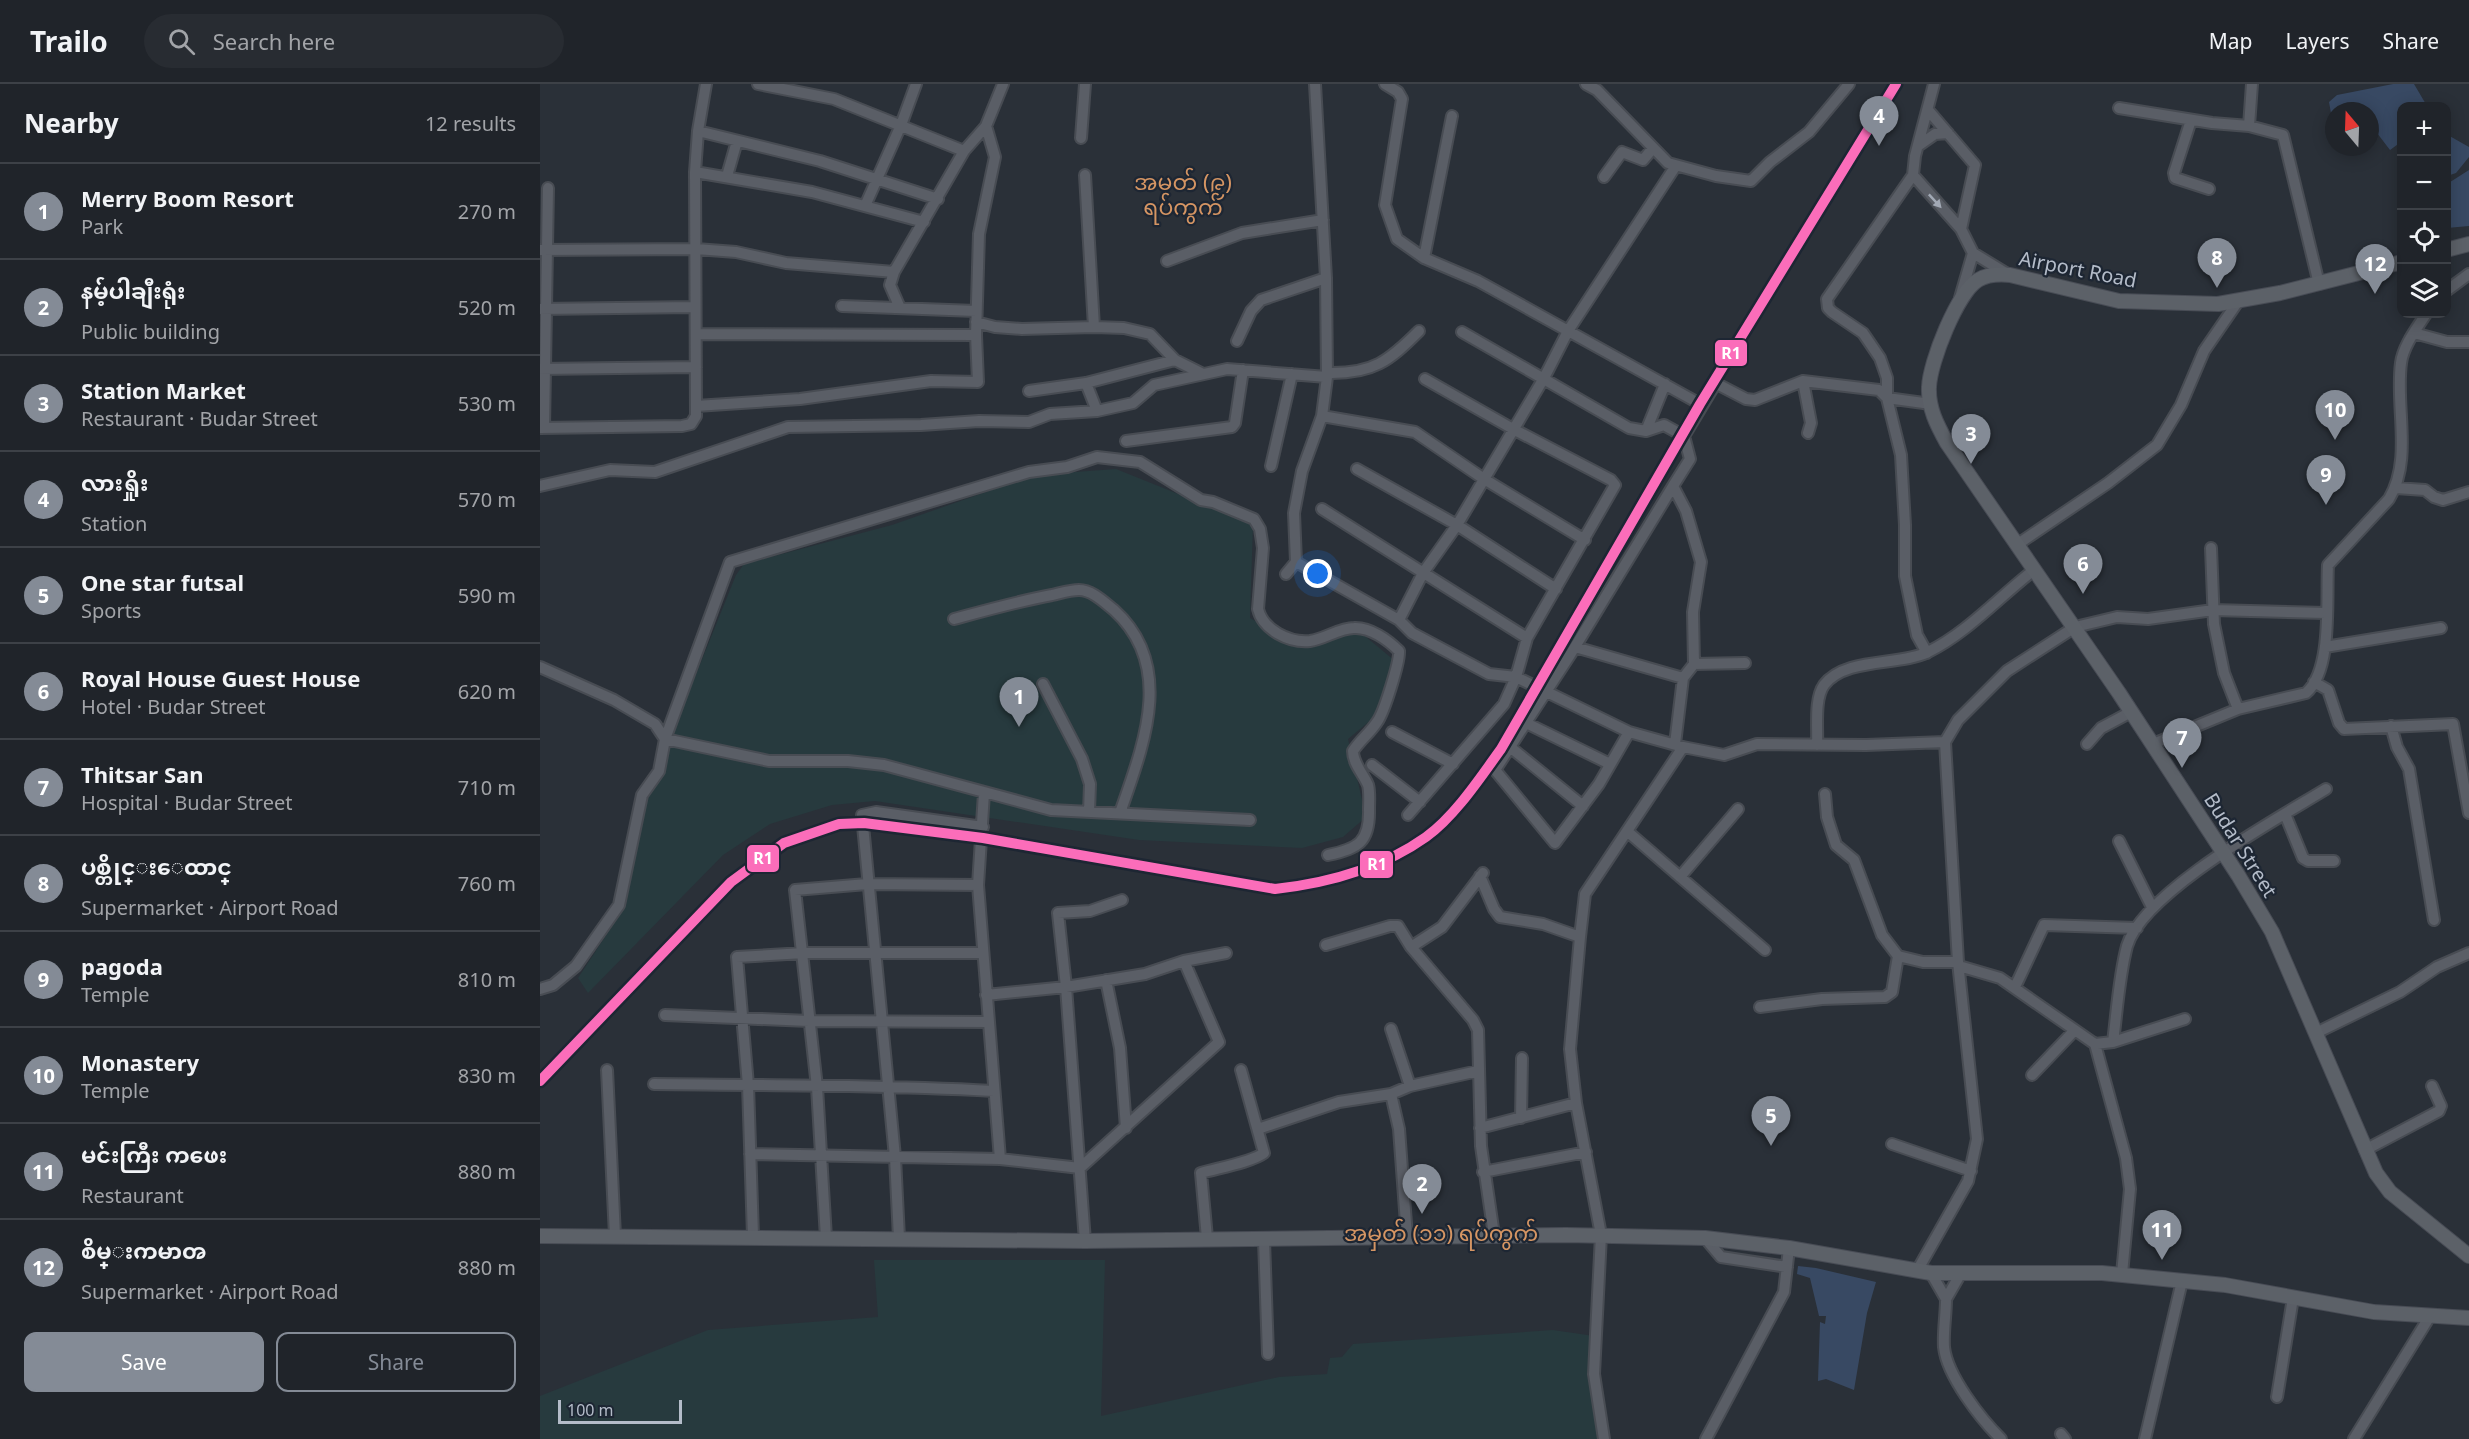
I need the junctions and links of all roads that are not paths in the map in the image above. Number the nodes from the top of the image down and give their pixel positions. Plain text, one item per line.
1 (706, 84) edge
2 (758, 84) edge
3 (916, 84) edge
4 (1003, 84) edge
5 (1085, 84) edge
6 (1315, 84) edge
7 (1385, 84) edge
8 (1586, 84) edge
9 (1849, 84) edge
10 (1934, 84) edge
11 (2252, 84) edge
12 (2119, 108) dead end
13 (1928, 110) junction
14 (1452, 116) dead end
15 (2191, 120) junction
16 (901, 125) junction
17 (986, 126) junction
18 (2248, 126) junction
19 (698, 131) junction
20 (1948, 133) junction
21 (1081, 138) dead end
22 (737, 141) junction
23 (1918, 146) junction
24 (1653, 148) junction
25 (964, 151) junction
26 (1675, 166) junction
27 (695, 172) junction
28 (1913, 175) junction
29 (727, 176) junction
30 (1086, 176) dead end
31 (1604, 177) dead end
32 (877, 181) junction
33 (548, 188) dead end
34 (2209, 189) dead end
35 (938, 199) junction
36 (865, 206) junction
37 (1323, 219) junction
38 (924, 222) junction
39 (1961, 229) junction
40 (2469, 244) edge
41 (696, 249) junction
42 (2451, 249) edge
43 (543, 250) edge
44 (1973, 253) junction
45 (1424, 258) junction
46 (1167, 261) dead end
47 (2397, 263) edge
48 (894, 272) junction
49 (1994, 274) joint
50 (2469, 274) edge
51 (2010, 275) junction
52 (1326, 278) junction
53 (2319, 284) junction
54 (2451, 287) edge
55 (2239, 300) junction
56 (842, 306) dead end
57 (694, 307) junction
58 (900, 308) junction
59 (543, 309) edge
60 (1957, 309) junction
61 (976, 316) junction
62 (2423, 318) edge
63 (1094, 327) junction
64 (1419, 331) dead end
65 (1568, 331) junction
66 (1462, 332) dead end
67 (2414, 333) junction
68 (696, 334) junction
69 (976, 335) junction
70 (1237, 341) dead end
71 (2469, 342) edge
72 (1175, 360) junction
73 (696, 367) junction
74 (542, 369) edge
75 (1243, 370) junction
76 (1201, 373) junction
77 (1293, 374) junction
78 (1327, 375) junction
79 (1544, 378) junction
80 (1425, 379) dead end
81 (1803, 381) junction
82 (1086, 383) junction
83 (1665, 384) junction
84 (1029, 391) dead end
85 (1887, 398) junction
86 (1931, 404) junction
87 (1702, 405) junction
88 (696, 406) junction
89 (1097, 411) junction
90 (1322, 416) junction
91 (542, 428) edge
92 (1513, 429) junction
93 (1646, 430) junction
94 (1808, 433) dead end
95 (1684, 436) junction
96 (1126, 441) dead end
97 (1271, 466) dead end
98 (1357, 469) dead end
99 (1484, 479) junction
100 (540, 486) edge
101 (1673, 486) junction
102 (2396, 488) junction
103 (2469, 492) edge
104 (1322, 509) dead end
105 (1456, 525) junction
106 (1585, 540) junction
107 (2018, 544) junction
108 (2211, 548) dead end
109 (1296, 562) junction
110 (2034, 570) junction
111 (1423, 573) junction
112 (1286, 574) dead end
113 (1556, 589) junction
114 (2213, 610) junction
115 (2326, 613) junction
116 (954, 619) dead end
117 (1399, 620) junction
118 (2075, 627) junction
119 (2441, 628) dead end
120 (1527, 638) junction
121 (1575, 647) junction
122 (2325, 647) junction
123 (1927, 653) junction
124 (1745, 663) dead end
125 (1694, 664) junction
126 (540, 667) edge
127 (1516, 677) junction
128 (1683, 678) junction
129 (2314, 682) junction
130 (1043, 684) dead end
131 (1546, 692) junction
132 (2238, 709) junction
133 (2131, 712) junction
134 (1526, 723) junction
135 (2391, 726) junction
136 (1392, 732) dead end
137 (1629, 732) junction
138 (665, 739) junction
139 (1945, 742) junction
140 (2087, 744) dead end
141 (2152, 744) junction
142 (1679, 745) junction
143 (1817, 745) junction
144 (1510, 747) junction
145 (1453, 764) junction
146 (1610, 764) junction
147 (1372, 765) dead end
148 (2326, 789) dead end
149 (984, 793) junction
150 (1825, 794) dead end
151 (1420, 802) junction
152 (1583, 806) junction
153 (1738, 809) dead end
154 (1089, 812) junction
155 (1120, 813) junction
156 (2469, 813) edge
157 (2285, 814) junction
158 (1408, 815) dead end
159 (1250, 820) dead end
160 (983, 827) junction
161 (1628, 832) junction
162 (2119, 842) dead end
163 (2223, 853) junction
164 (1328, 855) dead end
165 (2334, 861) dead end
166 (1680, 877) junction
167 (867, 884) junction
168 (978, 885) junction
169 (1122, 900) dead end
170 (2152, 907) junction
171 (2434, 920) dead end
172 (2137, 928) junction
173 (1580, 937) junction
174 (1326, 945) dead end
175 (1411, 947) junction
176 (1765, 950) dead end
177 (875, 952) junction
178 (804, 953) junction
179 (983, 953) junction
180 (1226, 953) dead end
181 (2469, 953) edge
182 (1898, 956) junction
183 (1184, 961) junction
184 (1958, 964) junction
185 (1106, 980) junction
186 (1066, 987) junction
187 (2015, 987) junction
188 (540, 989) edge
189 (986, 995) junction
190 (1760, 1007) dead end
191 (665, 1015) dead end
192 (742, 1018) junction
193 (2185, 1019) dead end
194 (881, 1020) junction
195 (809, 1021) junction
196 (988, 1022) junction
197 (1391, 1029) dead end
198 (2074, 1032) junction
199 (2316, 1033) junction
200 (2112, 1042) junction
201 (2095, 1044) junction
202 (1522, 1058) dead end
203 (607, 1070) dead end
204 (1241, 1070) dead end
205 (1478, 1071) junction
206 (2032, 1075) dead end
207 (654, 1084) dead end
208 (748, 1085) junction
209 (888, 1085) junction
210 (1410, 1086) junction
211 (2432, 1086) dead end
212 (817, 1088) junction
213 (994, 1091) junction
214 (1391, 1094) junction
215 (1576, 1103) junction
216 (1521, 1118) junction
217 (1126, 1128) junction
218 (1480, 1128) junction
219 (1258, 1129) junction
220 (1892, 1144) dead end
221 (2365, 1150) junction
222 (1586, 1152) junction
223 (750, 1154) junction
224 (822, 1157) junction
225 (895, 1157) junction
226 (1000, 1159) junction
227 (1080, 1168) junction
228 (1971, 1171) junction
229 (1483, 1172) junction
230 (1494, 1235) junction
231 (1601, 1235) junction
232 (540, 1236) edge
233 (615, 1236) junction
234 (753, 1236) junction
235 (1407, 1237) junction
236 (826, 1238) junction
237 (899, 1238) junction
238 (1207, 1238) junction
239 (1705, 1238) junction
240 (1264, 1240) junction
241 (1084, 1241) junction
242 (1789, 1248) junction
243 (2469, 1256) edge
244 (1787, 1267) junction
245 (1917, 1271) junction
246 (1931, 1273) junction
247 (1961, 1273) junction
248 (2122, 1274) junction
249 (2182, 1281) junction
250 (2293, 1298) junction
251 (1946, 1299) junction
252 (2430, 1316) junction
253 (2465, 1319) edge
254 (1268, 1354) dead end
255 (2277, 1397) dead end
256 (1604, 1439) edge
257 (1706, 1439) edge
258 (2001, 1439) edge
259 (2145, 1439) edge
260 (2354, 1439) edge

1 - 19 street
2 - 16 street
3 - 16 street
4 - 17 street
5 - 21 street
6 - 37 street
7 - 45 street
8 - 24 street
9 - 26 street
10 - 13 street
11 - 18 street
12 - 15 street
13 - 20 street
13 - 23 street
14 - 45 street
15 - 18 street
15 - 34 street
16 - 25 street
16 - 32 street
17 - 25 street
17 - 61 street
18 - 53 street
19 - 22 street
19 - 27 street
20 - 23 street
20 - 39 street
22 - 29 street
22 - 32 street
23 - 28 street
24 - 26 street
24 - 31 street
25 - 35 street
26 - 65 street
27 - 29 street
27 - 41 street
28 -> 39 street
28 - 85 street
29 - 36 street
30 - 63 street
32 - 35 street
32 - 36 street
33 - 43 street
35 - 38 street
36 - 38 street
37 - 46 street
37 - 52 street
38 - 48 street
39 - 44 street
40 - 42 main road
41 - 43 street
41 - 48 street
41 - 57 street
43 - 59 street
44 - 51 street
44 - 60 street
45 - 65 street
47 - 53 main road, Airport Road
48 - 58 street
49 - 51 main road, Airport Road
49 - 60 main road, Budar Street
50 - 54 street
51 - 55 main road, Airport Road
52 - 70 street
52 - 78 street
53 - 55 main road, Airport Road
55 - 107 street
56 - 58 street
57 - 59 street
57 - 68 street
58 - 61 street
59 - 74 street
60 - 86 main road, Budar Street
61 - 63 street
61 - 69 street
62 - 67 street
63 - 72 street
64 - 78 street
65 - 79 street
65 - 83 street
66 - 79 street
67 - 71 street
67 - 102 street
68 - 69 street
68 - 73 street
69 - 88 street
72 - 76 street
72 - 82 street
73 - 74 street
73 - 88 street
74 - 91 street
75 - 76 street
75 - 77 street
75 - 96 street
76 - 89 street
77 - 78 street
77 - 97 street
78 - 90 street
79 - 92 street
79 - 93 street
80 - 92 street
81 - 85 street
81 - 87 street
81 - 94 street
82 - 84 street
82 - 89 street
83 - 87 street
83 - 93 street
85 - 86 street
85 - 123 street
86 - 107 main road, Budar Street
87 - 95 street
88 - 91 street
89 - 100 street
90 - 99 street
90 - 109 street
92 - 99 street
92 - 106 street
93 - 95 street
95 - 101 street
98 - 105 street
99 - 105 street
99 - 106 street
101 - 121 street
101 - 125 street
102 - 103 street
102 - 115 street
104 - 111 street
105 - 111 street
105 - 113 street
106 - 113 street
107 - 110 main road, Budar Street
108 - 114 street
109 - 112 street
109 - 117 street
110 - 118 main road, Budar Street
110 - 123 street
111 - 117 street
111 - 120 street
113 - 120 street
114 - 115 street
114 - 118 street
114 - 132 street
115 - 122 street
116 - 155 street
117 - 127 street
118 - 133 main road, Budar Street
118 - 139 street
119 - 122 street
120 - 127 street
121 - 128 street
121 - 131 street
122 - 129 street
123 - 143 street
124 - 125 street
125 - 128 street
126 - 138 street
127 - 131 street
127 - 145 street
128 - 142 street
129 - 132 street
129 - 135 street
130 - 154 street
131 - 134 street
131 - 137 street
132 - 141 street
133 - 140 street
133 - 141 main road, Budar Street
134 - 144 street
134 - 146 street
135 - 156 street
135 - 171 street
136 - 145 street
137 - 142 street
137 - 146 street
138 - 149 street
138 - 164 street
138 - 188 street
139 - 143 street
139 - 184 street
141 - 163 main road, Budar Street
142 - 143 street
142 - 161 street
144 - 152 street
144 - 152 street
145 - 151 street
146 - 152 street
147 - 151 street
148 - 157 street
149 - 154 street
149 - 160 street
150 - 182 street
151 - 158 street
153 - 166 street
154 - 155 street
155 - 159 street
157 - 163 street
157 - 165 street
160 - 167 street
160 - 168 street
161 - 166 street
161 - 173 street
162 - 170 street
163 - 170 street
163 - 199 main road, Budar Street
166 - 176 street
167 - 168 street
167 - 177 street
167 - 178 street
168 - 179 street
169 - 186 street
170 - 172 street
172 - 187 street
172 - 200 street
173 - 175 street
173 - 215 street
174 - 175 street
175 - 205 street
177 - 178 street
177 - 179 street
177 - 194 street
178 - 192 street
178 - 195 street
179 - 189 street
180 - 183 street
181 - 199 street
182 - 184 street
182 - 190 street
183 - 185 street
183 - 217 street
184 - 187 street
184 - 228 street
185 - 186 street
185 - 217 street
186 - 189 street
186 - 227 street
187 - 198 street
189 - 196 street
191 - 192 street
192 - 195 street
192 - 208 street
193 - 200 street
194 - 195 street
194 - 196 street
194 - 209 street
195 - 212 street
196 - 213 street
197 - 210 street
198 - 201 street
198 - 206 street
199 - 221 main road, Budar Street
200 - 201 street
201 - 248 street
202 - 216 street
203 - 233 street
204 - 219 street
205 - 210 street
205 - 218 street
207 - 208 street
208 - 212 street
208 - 223 street
209 - 212 street
209 - 213 street
209 - 225 street
210 - 214 street
211 - 221 street
212 - 224 street
213 - 226 street
214 - 219 street
214 - 235 street
215 - 216 street
215 - 222 street
216 - 218 street
217 - 227 street
218 - 229 street
219 - 238 street
220 - 228 street
221 - 243 main road, Budar Street
222 - 229 street
222 - 231 street
223 - 224 street
223 - 234 street
224 - 225 street
224 - 236 street
225 - 226 street
225 - 237 street
226 - 227 street
227 - 241 street
228 - 245 street
229 - 230 street
230 - 231 main road
230 - 235 main road
231 - 239 main road
231 - 256 street
232 - 233 main road
233 - 234 main road
234 - 236 main road
235 - 240 main road
236 - 237 main road
237 - 241 main road
238 - 240 main road
238 - 241 main road
239 - 242 main road
239 - 244 street
240 - 254 street
242 - 244 street
242 - 245 main road
244 - 257 street
245 - 246 main road
246 - 247 main road
246 - 251 street
247 - 248 main road
247 - 251 street
248 - 249 main road
249 - 250 main road
249 - 259 street
250 - 252 main road
250 - 255 street
251 - 258 street
252 - 253 main road
252 - 260 street

